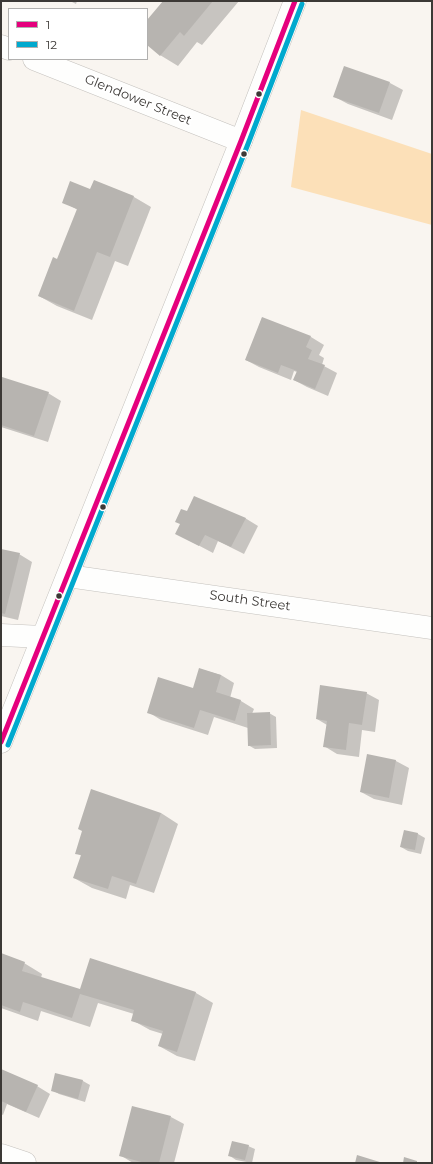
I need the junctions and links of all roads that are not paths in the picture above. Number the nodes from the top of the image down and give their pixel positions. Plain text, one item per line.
1 (295, 1) edge
2 (37, 60) edge
3 (241, 141) junction
4 (68, 576) junction
5 (432, 628) edge
6 (1, 635) edge
7 (44, 637) junction
8 (1, 742) edge
9 (1, 1155) edge
10 (25, 1163) edge

1 - 3 main road
2 - 3 main road, Glendower Street
3 - 4 main road
4 - 5 main road, South Street
4 - 7 main road
6 - 7 main road
7 - 8 main road
9 - 10 main road

